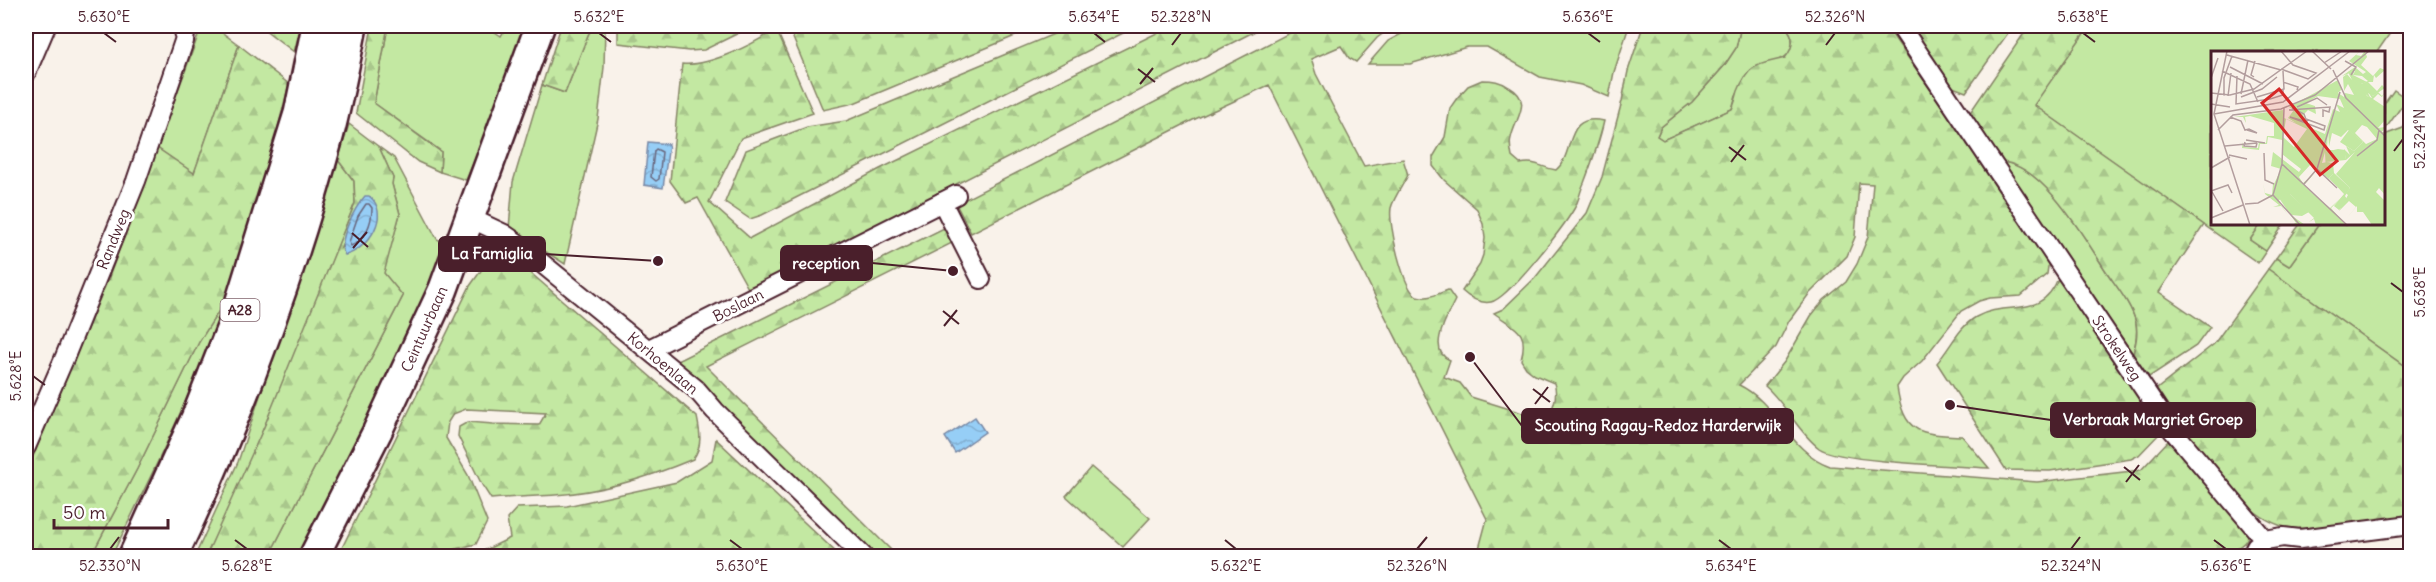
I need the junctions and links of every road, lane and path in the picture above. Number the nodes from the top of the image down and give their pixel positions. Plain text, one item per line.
1 (46, 26) edge
2 (186, 26) edge
3 (319, 26) edge
4 (350, 26) edge
5 (540, 26) edge
6 (1900, 26) edge
7 (326, 66) junction
8 (26, 74) edge
9 (470, 218) junction
10 (981, 279) dead end
11 (649, 349) junction
12 (26, 447) edge
13 (2410, 525) edge
14 (2265, 540) junction
15 (136, 556) edge
16 (170, 556) edge
17 (314, 556) edge
18 (862, 556) edge
19 (2251, 556) edge

1 - 8 street
2 - 12 street, Randweg
3 - 7 highway, A28
4 - 7 highway, A28
5 - 9 main road, Ceintuurbaan
6 - 14 street, Strokelweg
7 - 15 highway, A28
7 - 16 highway, A28
9 - 11 street, Korhoenlaan
9 - 17 main road, Ceintuurbaan
10 - 11 street, Boslaan
11 - 18 street, Korhoenlaan
13 - 14 street
14 - 19 street

